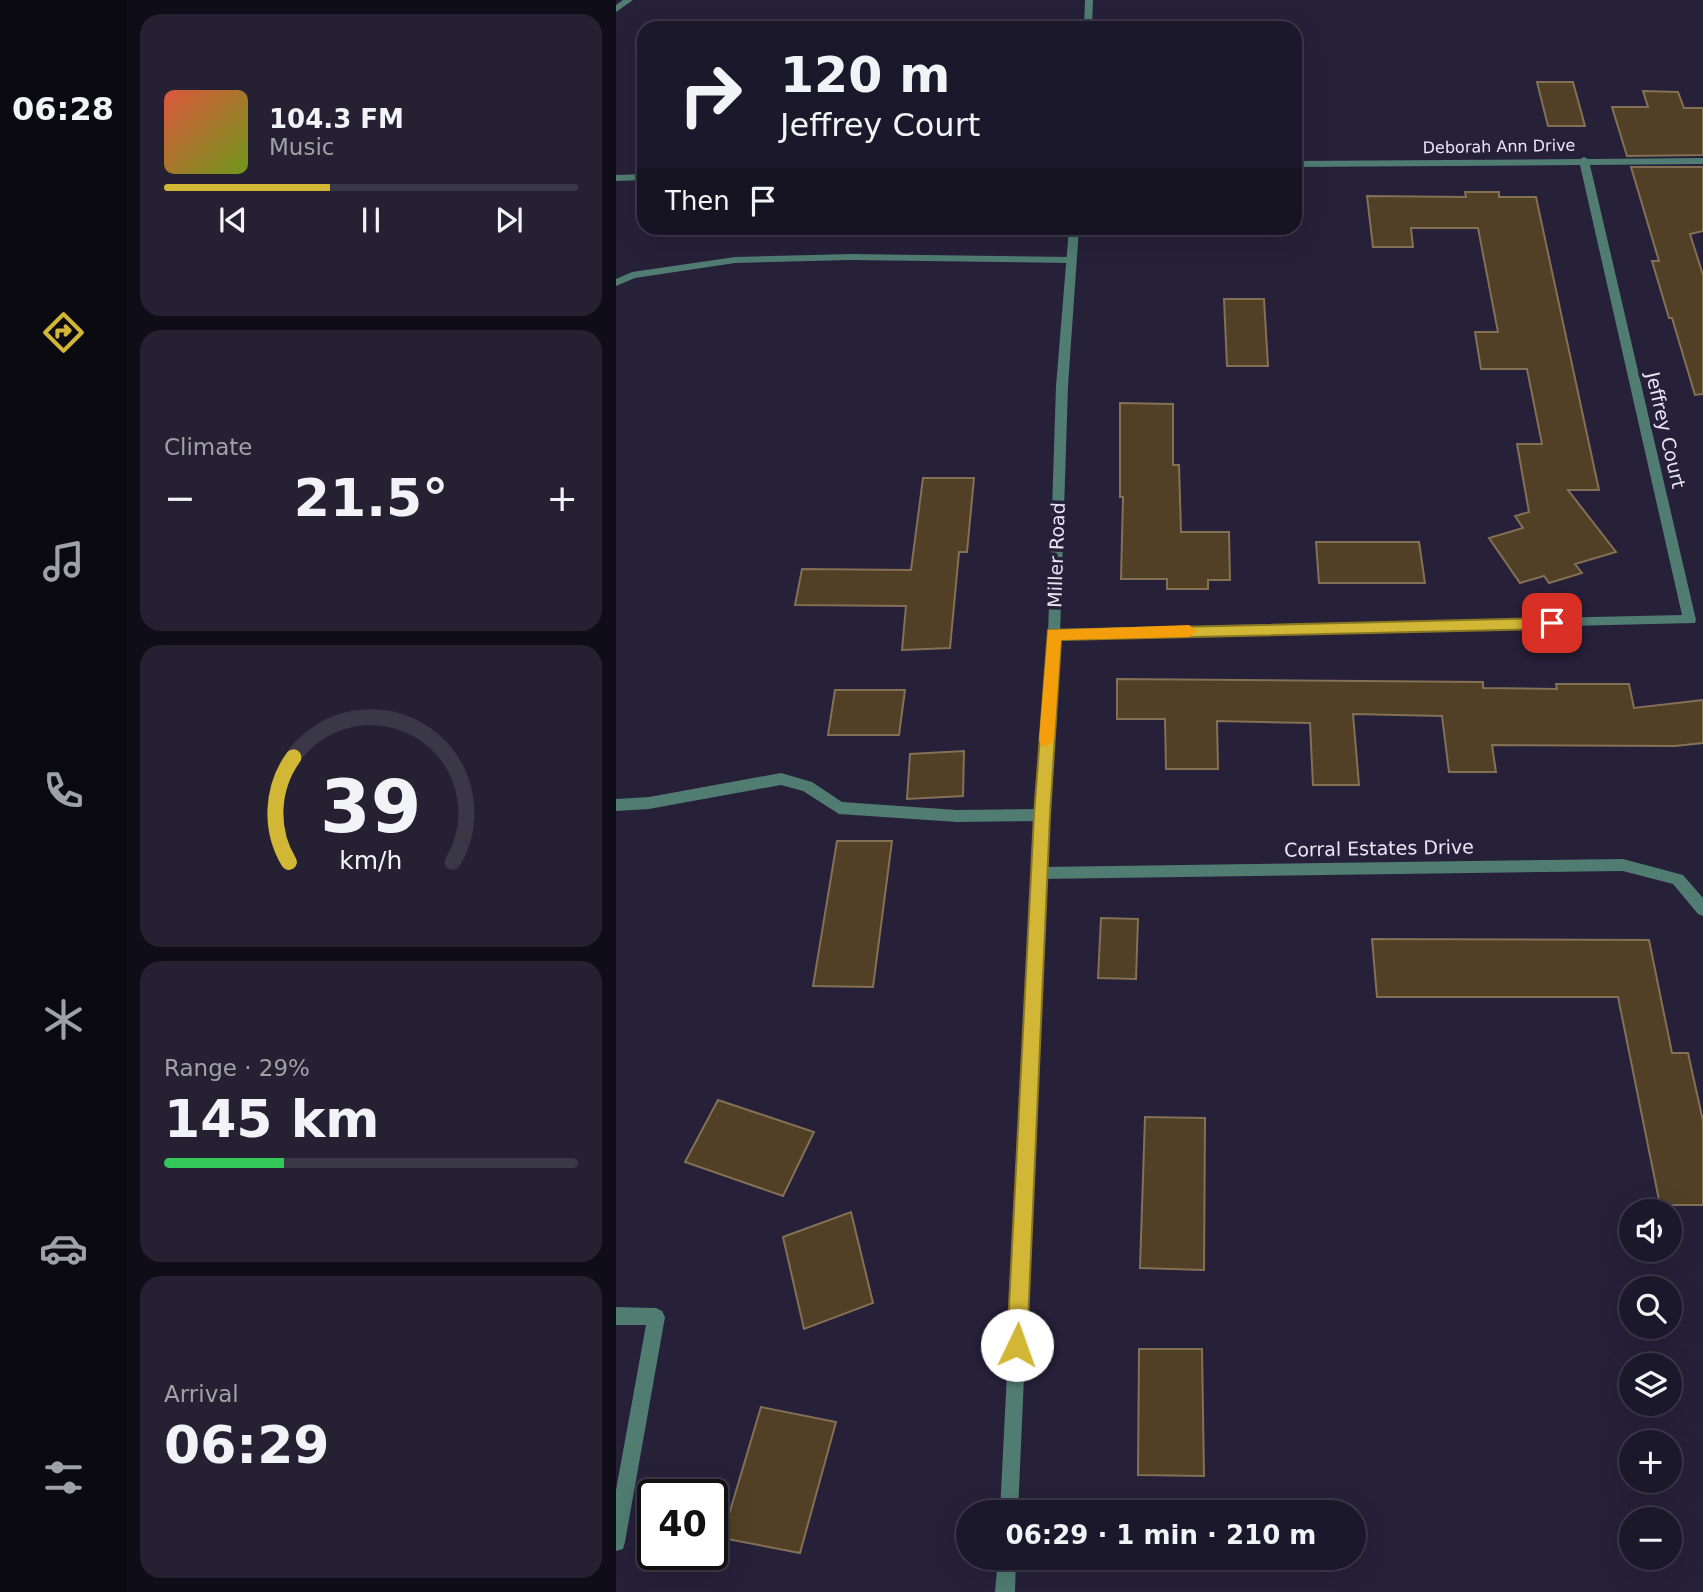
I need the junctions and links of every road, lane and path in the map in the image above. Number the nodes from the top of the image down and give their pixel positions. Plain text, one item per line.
1 (629, 0) edge
2 (1089, 0) edge
3 (616, 9) edge
4 (1088, 21) edge
5 (1584, 160) junction
6 (1703, 162) edge
7 (1302, 164) edge
8 (637, 177) edge
9 (616, 178) edge
10 (1074, 235) edge
11 (1072, 260) junction
12 (616, 283) edge
13 (1054, 634) junction
14 (616, 805) edge
15 (1042, 815) junction
16 (1040, 873) junction
17 (1703, 909) edge
18 (616, 1316) edge
19 (1010, 1500) edge
20 (616, 1542) edge
21 (1006, 1570) edge
22 (1005, 1592) edge

1 - 3 street
2 - 4 street
5 - 6 street, Deborah Ann Drive
5 - 7 street, Deborah Ann Drive
5 - 13 street, Jeffrey Court
8 - 9 street
10 - 11 street, Miller Road
11 - 12 street
11 - 13 street, Miller Road
13 - 15 street, Miller Road
14 - 15 street
15 - 16 street, Miller Road
16 - 17 street, Corral Estates Drive
16 - 19 street, Miller Road
18 - 20 street
21 - 22 street

